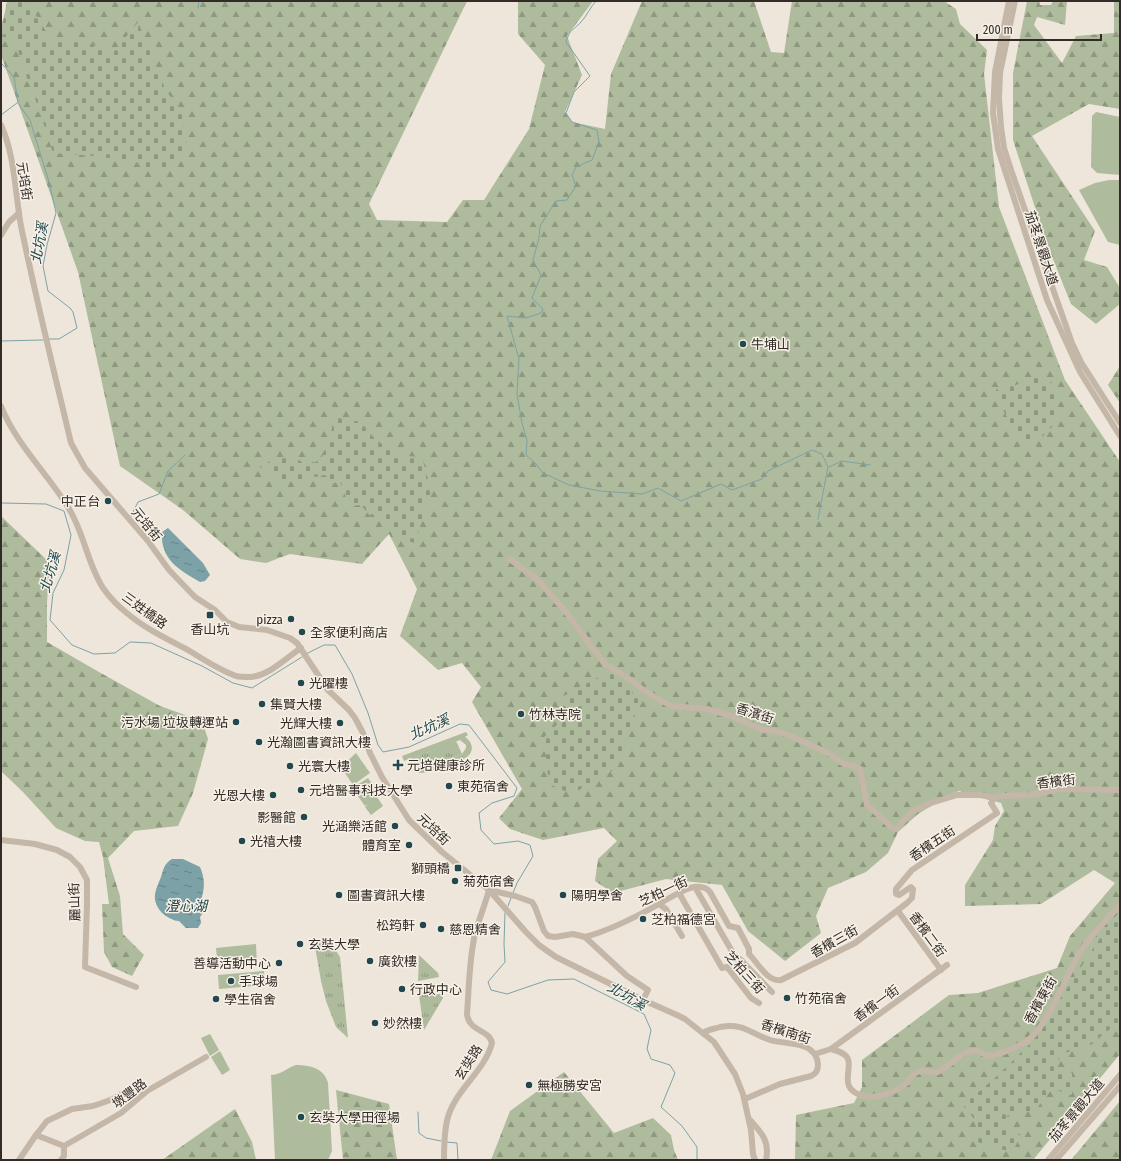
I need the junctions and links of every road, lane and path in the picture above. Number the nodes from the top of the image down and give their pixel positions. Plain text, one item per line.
1 (1010, 1) edge
2 (1015, 1) edge
3 (998, 72) junction
4 (1, 125) edge
5 (19, 213) junction
6 (1, 235) edge
7 (1, 406) edge
8 (1120, 423) edge
9 (1120, 436) edge
10 (510, 559) dead end
11 (302, 650) junction
12 (1120, 790) edge
13 (994, 798) junction
14 (1, 840) edge
15 (695, 887) junction
16 (489, 890) junction
17 (679, 893) junction
18 (659, 904) junction
19 (1120, 905) edge
20 (898, 911) junction
21 (682, 936) dead end
22 (585, 937) junction
23 (749, 954) junction
24 (739, 959) junction
25 (948, 965) dead end
26 (726, 967) junction
27 (941, 970) junction
28 (776, 981) joint
29 (136, 987) dead end
30 (772, 992) dead end
31 (643, 1000) junction
32 (759, 1003) dead end
33 (703, 1033) junction
34 (831, 1049) junction
35 (815, 1054) junction
36 (206, 1057) dead end
37 (1120, 1075) edge
38 (1120, 1086) edge
39 (129, 1089) dead end
40 (745, 1098) junction
41 (749, 1118) junction
42 (36, 1135) junction
43 (64, 1146) junction
44 (19, 1160) edge
45 (61, 1160) edge
46 (444, 1160) edge
47 (751, 1160) edge
48 (755, 1160) edge
49 (766, 1160) edge
50 (1048, 1160) edge
51 (1056, 1160) edge

1 - 3 street
2 - 3 street
3 - 8 street, 茄苳景觀大道
3 - 9 street, 茄苳景觀大道
4 - 5 street, 元培街
5 - 6 street
5 - 11 street, 元培街
7 - 11 street, 三姓橋路
10 - 13 street, 香濱街
11 - 16 street, 元培街
12 - 13 street, 香檳街
13 - 20 street, 香檳五街
14 - 29 street, 麗山街
15 - 17 street, 芝柏一街
15 - 23 street, 芝柏一街
15 - 24 street
16 - 22 street, 元培街
16 - 31 street
16 - 46 street, 玄奘路
17 - 18 street, 芝柏一街
17 - 26 street, 芝柏三街
18 - 21 street
18 - 22 street, 芝柏一街
19 - 34 street, 香檳東街
20 - 27 street, 香檳二街
20 - 28 street, 香檳三街
22 - 31 street
23 - 24 street
23 - 28 street, 芝柏一街
24 - 26 street
24 - 30 street
25 - 27 street, 香檳一街
26 - 32 street, 芝柏三街
27 - 34 street, 香檳一街
31 - 33 street
33 - 35 street, 香檳南街
33 - 40 street
34 - 35 street, 香檳一街
35 - 40 street, 香檳南街
36 - 43 street, 墩豐路
37 - 50 street, 茄苳景觀大道
38 - 51 street, 茄苳景觀大道
39 - 42 street, 墩豐路
40 - 41 street
41 - 47 street
41 - 48 street
41 - 49 street
42 - 43 street
42 - 44 street, 墩豐路
43 - 45 street

